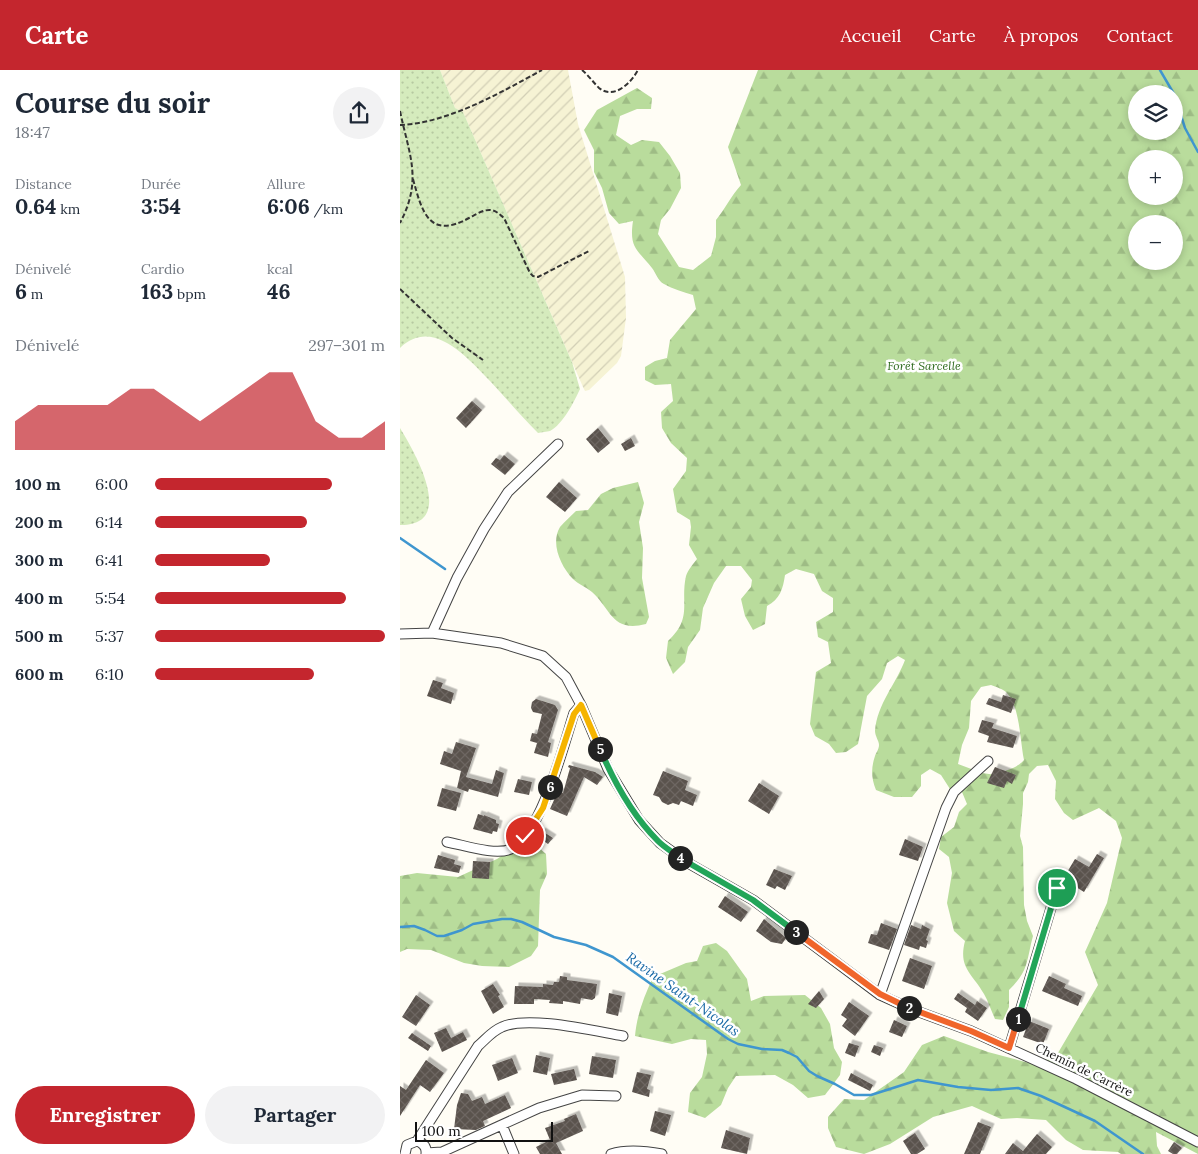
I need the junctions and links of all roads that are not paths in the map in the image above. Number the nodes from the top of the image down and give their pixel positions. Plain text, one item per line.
1 (558, 444) dead end
2 (432, 633) junction
3 (400, 634) edge
4 (581, 705) junction
5 (988, 762) dead end
6 (447, 842) dead end
7 (1057, 888) dead end
8 (880, 994) junction
9 (624, 1036) dead end
10 (1009, 1048) junction
11 (616, 1096) dead end
12 (502, 1125) junction
13 (417, 1141) junction
14 (1198, 1142) edge
15 (426, 1153) edge
16 (405, 1154) edge
17 (514, 1154) edge
18 (611, 1154) edge
19 (662, 1154) edge

1 - 2 street
2 - 3 street, Chemin de Carrère
2 - 4 street, Chemin de Carrère
4 - 6 street
4 - 8 street, Chemin de Carrère
5 - 8 street
7 - 10 street
8 - 10 street, Chemin de Carrère
9 - 13 street
10 - 14 street, Chemin de Carrère
11 - 12 street
12 - 15 street
12 - 17 street
13 - 15 street
13 - 16 street
18 - 19 street

